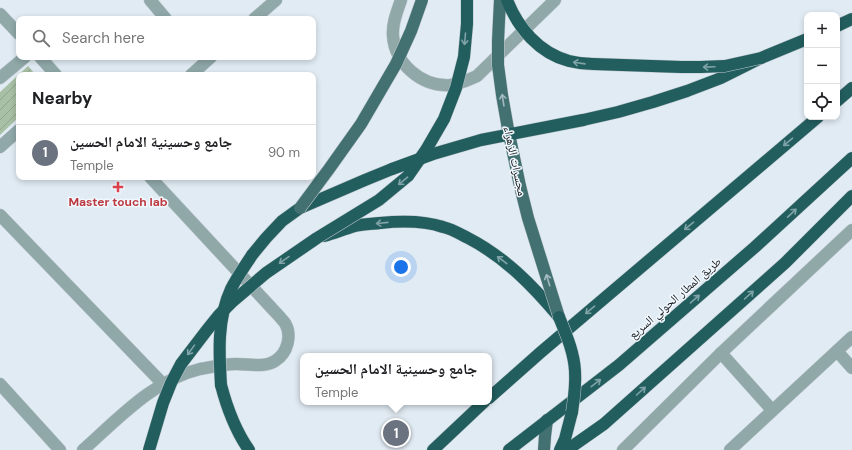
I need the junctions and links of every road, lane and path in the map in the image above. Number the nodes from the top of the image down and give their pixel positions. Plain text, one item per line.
1 (150, 0) edge
2 (276, 0) edge
3 (401, 0) edge
4 (422, 0) edge
5 (467, 0) edge
6 (500, 0) edge
7 (507, 0) edge
8 (550, 3) edge
9 (0, 14) edge
10 (163, 16) edge
11 (257, 16) edge
12 (852, 18) edge
13 (840, 24) edge
14 (16, 31) edge
15 (804, 40) edge
16 (761, 58) junction
17 (21, 60) edge
18 (43, 60) edge
19 (204, 60) edge
20 (53, 72) edge
21 (194, 72) edge
22 (0, 78) edge
23 (852, 88) edge
24 (840, 98) edge
25 (814, 120) edge
26 (16, 133) edge
27 (0, 147) edge
28 (852, 158) edge
29 (153, 180) edge
30 (852, 196) edge
31 (300, 208) junction
32 (0, 215) edge
33 (852, 230) edge
34 (317, 238) junction
35 (559, 317) junction
36 (852, 337) edge
37 (837, 351) junction
38 (721, 353) junction
39 (852, 368) edge
40 (0, 384) edge
41 (162, 384) junction
42 (492, 395) edge
43 (481, 405) edge
44 (772, 410) junction
45 (548, 420) junction
46 (60, 450) edge
47 (83, 450) edge
48 (149, 450) edge
49 (249, 450) edge
50 (433, 450) edge
51 (510, 450) edge
52 (544, 450) edge
53 (560, 450) edge
54 (567, 450) edge
55 (623, 450) edge
56 (730, 450) edge

1 - 10 street
2 - 11 street
3 - 8 street
4 - 31 main road, bridge
5 -> 34 highway, bridge
35 -> 6 main road, مجسرات الزهراء, bridge
16 -> 7 highway, bridge
9 - 14 street
12 - 13 highway
15 - 16 highway
16 - 31 highway, bridge
17 - 22 street
18 - 20 street
19 - 21 street
23 - 24 highway
25 -> 42 highway
26 - 27 street
45 -> 28 highway, طريق المطار الحولي السريع
29 - 41 street
54 -> 30 highway
31 - 49 highway, bridge
32 - 41 street
33 - 38 street
35 -> 34 highway, bridge
34 -> 48 highway, bridge
35 - 53 highway, bridge
36 - 37 street
37 - 39 street
37 - 44 street
38 - 44 street
38 - 55 street
40 - 46 street
41 - 47 street
43 - 50 highway
44 - 56 street
45 - 51 highway, طريق المطار الحولي السريع
45 - 52 main road

